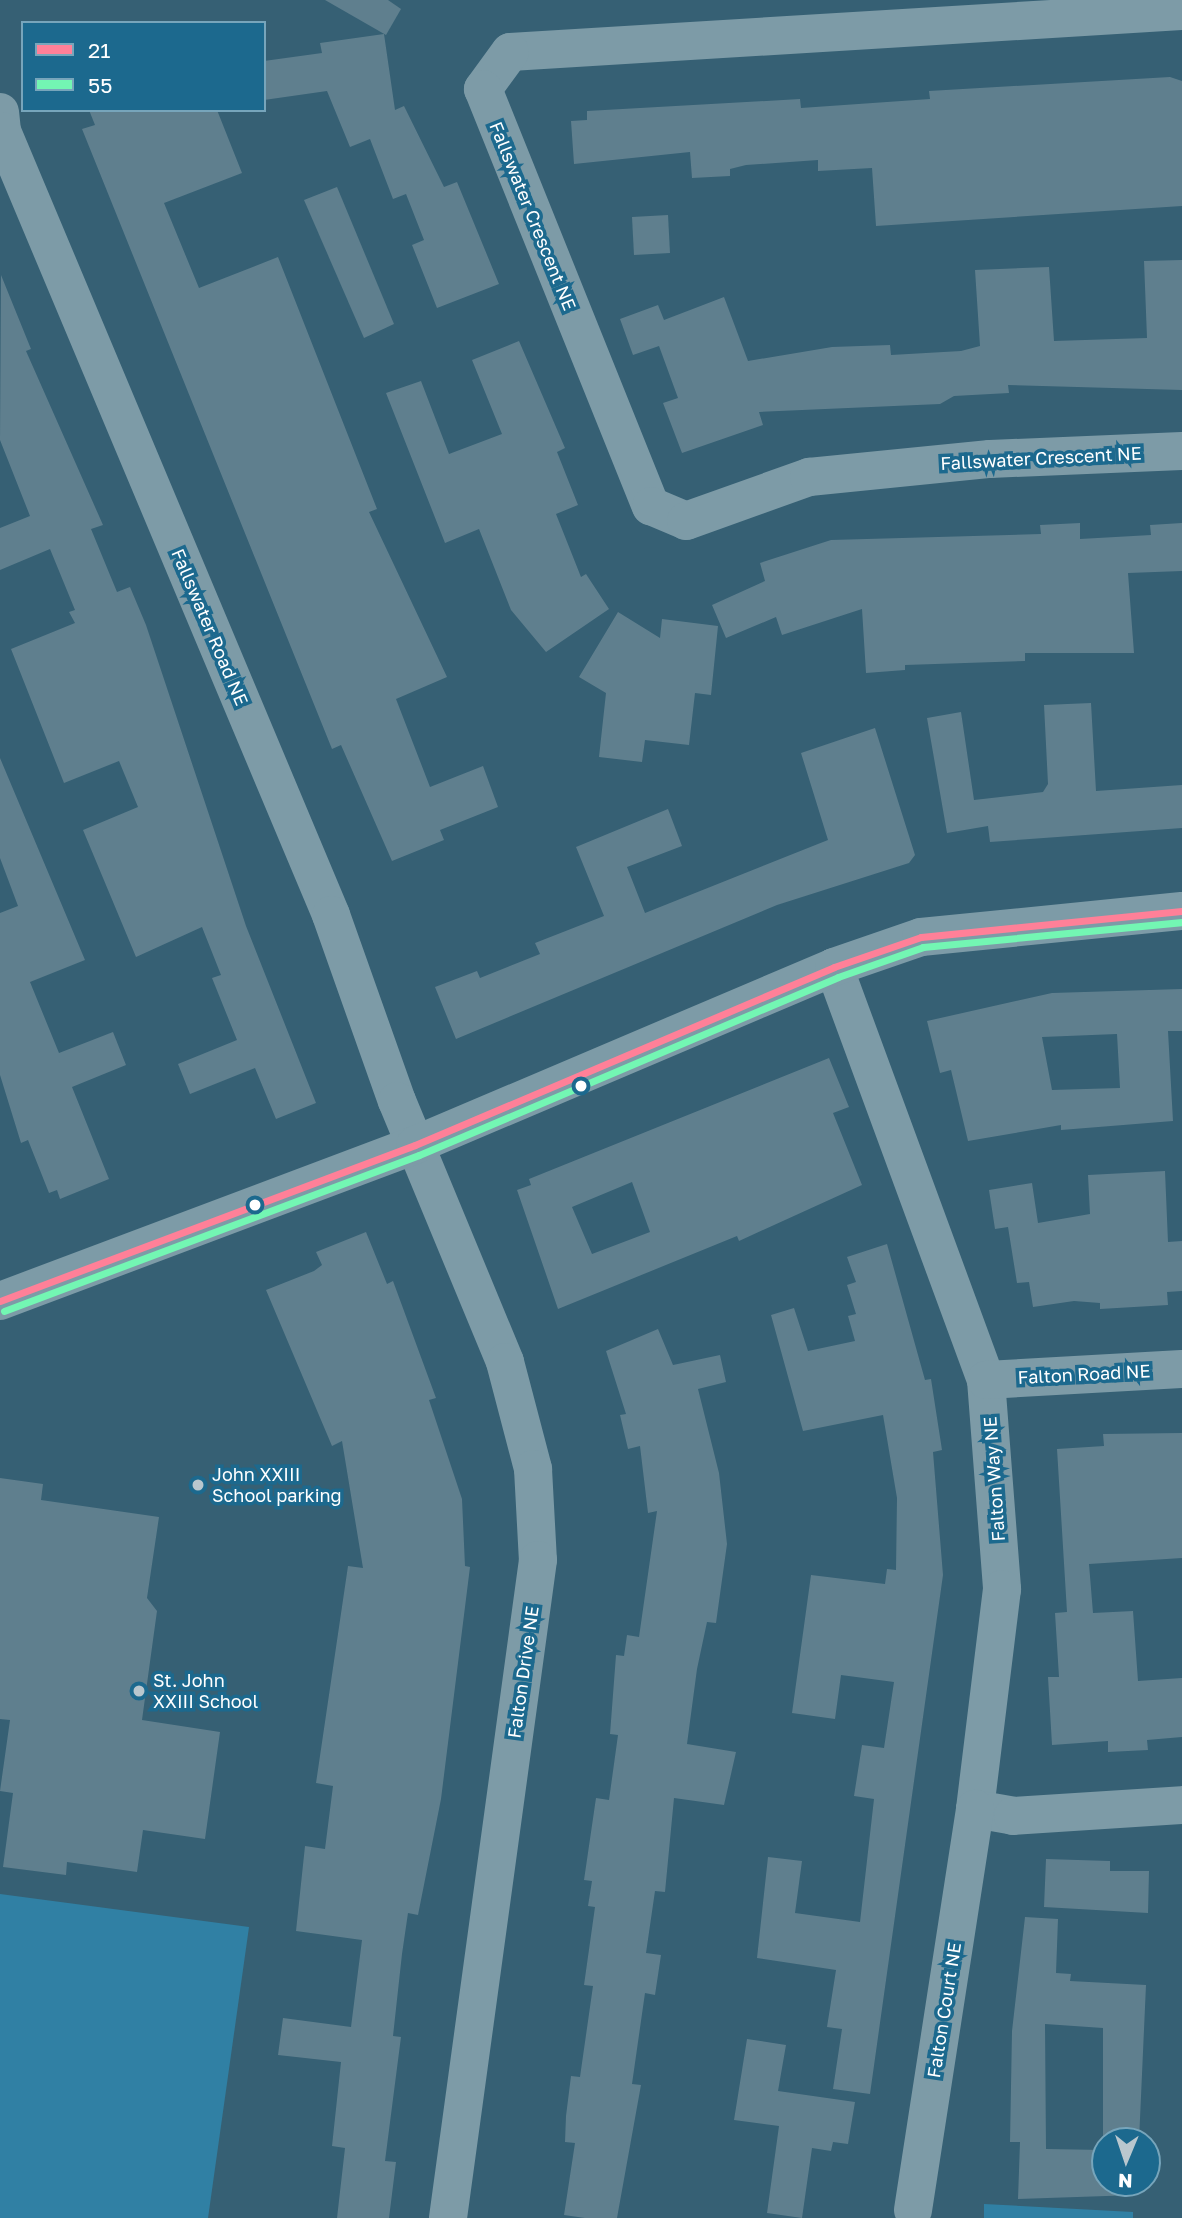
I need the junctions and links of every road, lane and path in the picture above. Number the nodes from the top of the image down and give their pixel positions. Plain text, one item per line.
1 (1182, 11) edge
2 (0, 112) edge
3 (1182, 451) edge
4 (1182, 911) edge
5 (834, 967) junction
6 (415, 1145) junction
7 (2, 1296) edge
8 (1182, 1369) edge
9 (986, 1380) junction
10 (1182, 1805) edge
11 (975, 1808) junction
12 (914, 2210) dead end
13 (449, 2218) edge

1 - 3 street, Fallswater Crescent NE
2 - 6 street, Fallswater Road NE
4 - 5 street
5 - 6 street
5 - 9 street, Falton Way NE
6 - 7 street
6 - 13 street, Falton Drive NE
8 - 9 street, Falton Road NE
9 - 11 street, Falton Way NE
10 - 11 street
11 - 12 street, Falton Court NE

